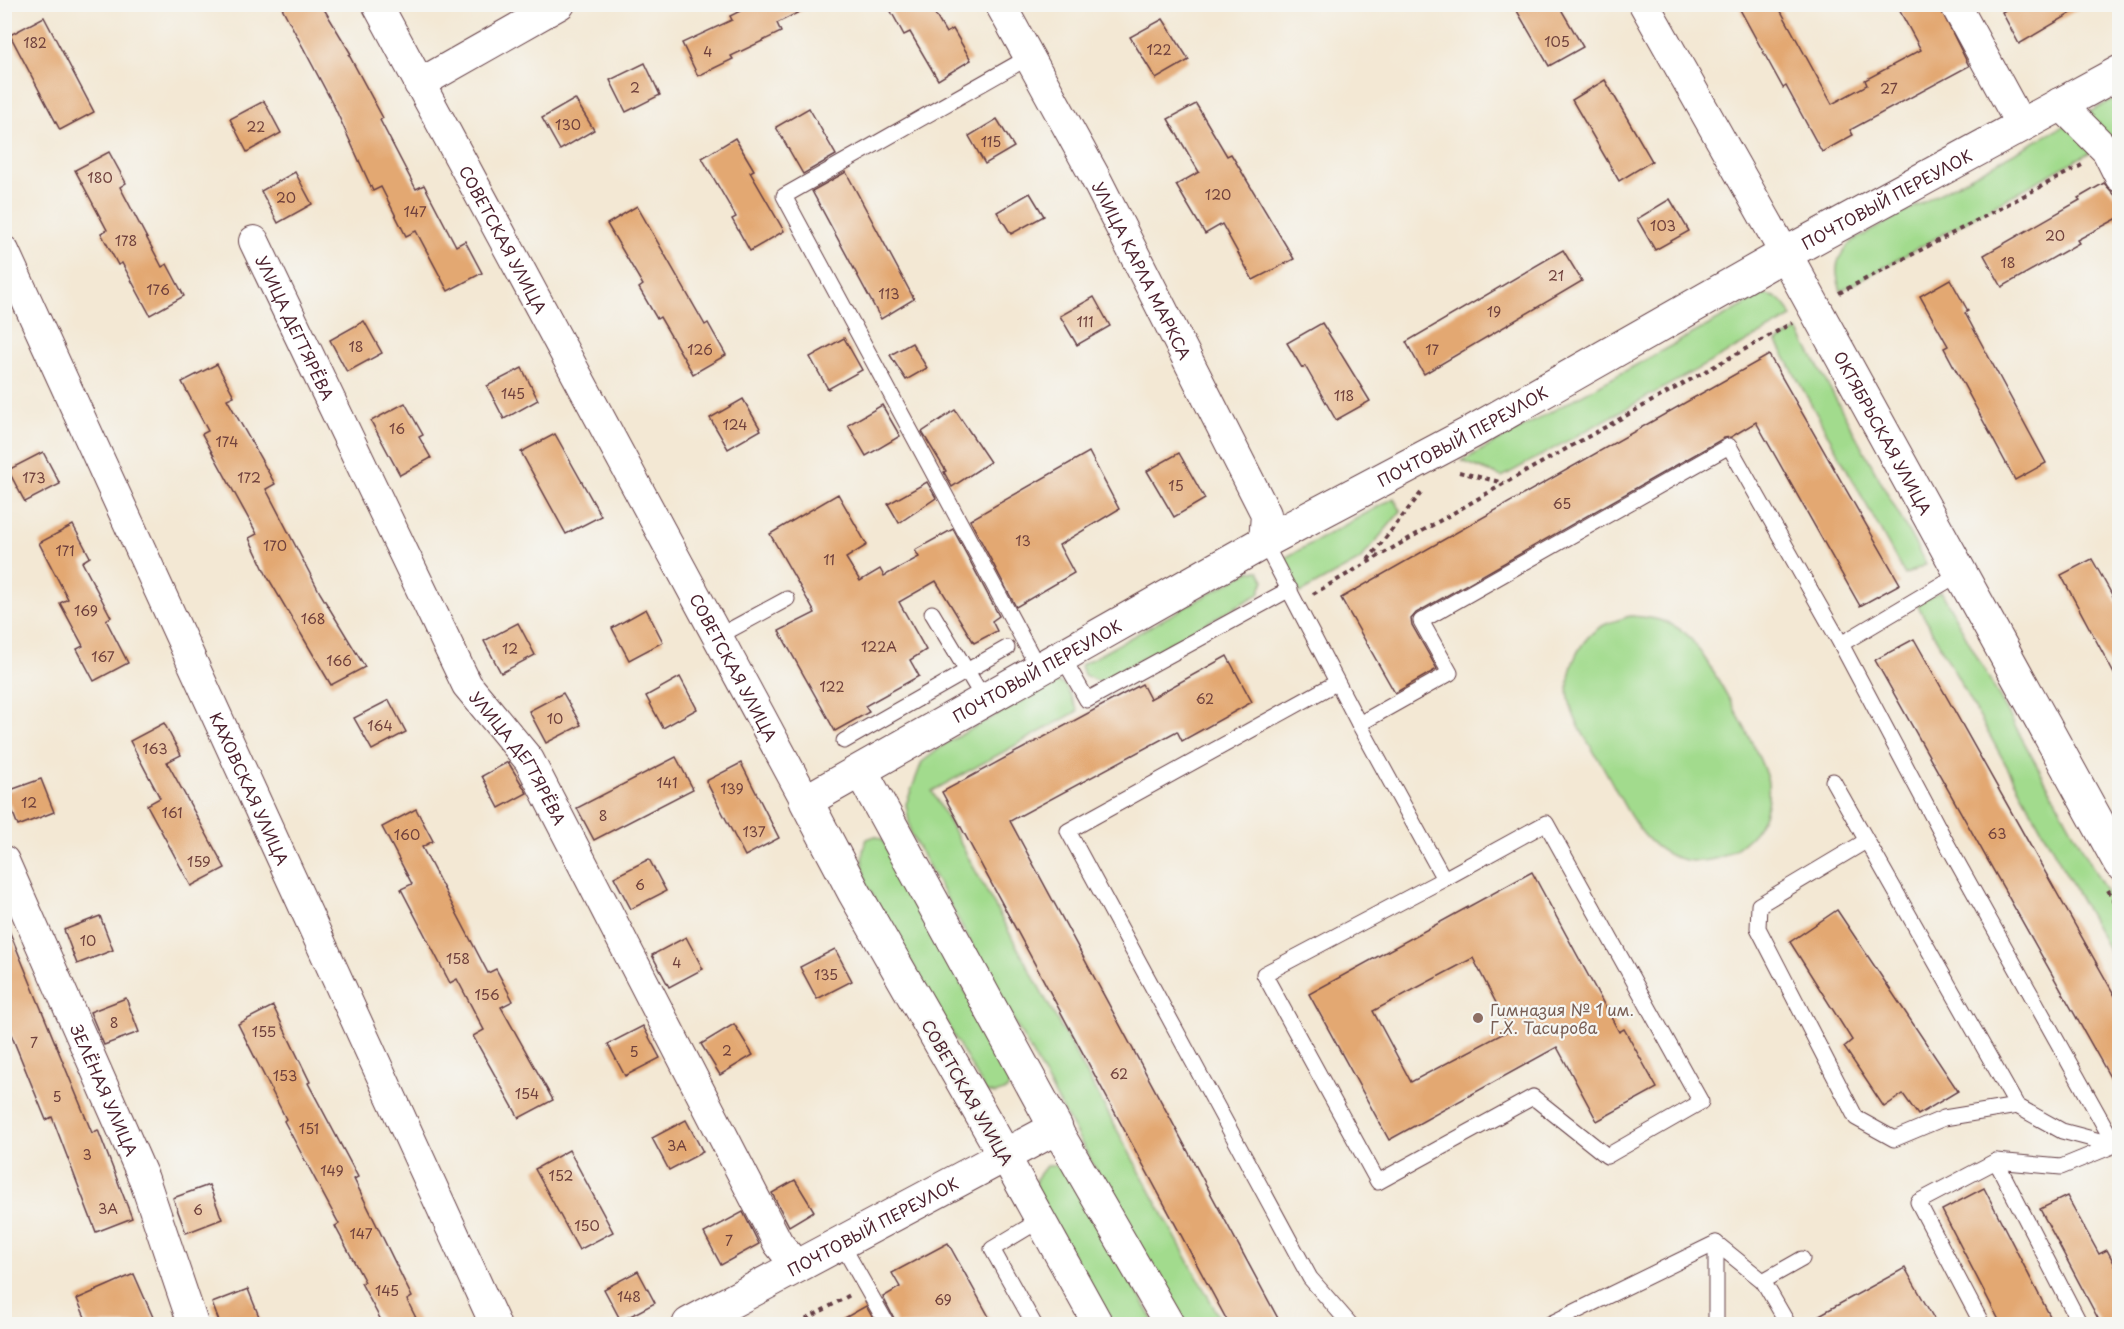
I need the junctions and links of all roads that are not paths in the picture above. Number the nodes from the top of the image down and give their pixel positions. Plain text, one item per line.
1 (377, 4) edge
2 (560, 4) edge
3 (1000, 4) edge
4 (1644, 4) edge
5 (1955, 4) edge
6 (1029, 57) junction
7 (2120, 72) edge
8 (418, 84) junction
9 (2059, 103) junction
10 (2020, 125) junction
11 (2114, 164) edge
12 (254, 241) dead end
13 (4, 251) edge
14 (1785, 254) junction
15 (1264, 542) junction
16 (1959, 574) junction
17 (1290, 589) junction
18 (787, 599) dead end
19 (932, 613) dead end
20 (717, 637) junction
21 (1841, 644) junction
22 (1007, 648) dead end
23 (1051, 664) junction
24 (967, 671) junction
25 (1336, 683) junction
26 (985, 701) junction
27 (1359, 724) junction
28 (844, 741) dead end
29 (861, 771) junction
30 (1833, 781) dead end
31 (806, 801) junction
32 (1866, 841) junction
33 (4, 861) edge
34 (2120, 863) edge
35 (1444, 879) junction
36 (2017, 1106) junction
37 (1056, 1128) junction
38 (2117, 1145) edge
39 (1005, 1156) junction
40 (1996, 1161) junction
41 (1040, 1221) junction
42 (841, 1243) junction
43 (1716, 1243) junction
44 (1802, 1259) dead end
45 (797, 1267) junction
46 (1763, 1281) junction
47 (193, 1324) edge
48 (495, 1324) edge
49 (689, 1324) edge
50 (887, 1324) edge
51 (1034, 1324) edge
52 (1098, 1324) edge
53 (1169, 1324) edge
54 (1350, 1324) edge
55 (1550, 1324) edge
56 (1716, 1324) edge
57 (1788, 1324) edge
58 (1982, 1324) edge
59 (2080, 1324) edge

1 - 8 street, СОВЕТСКАЯ УЛИЦА
2 - 8 street
3 - 6 street, УЛИЦА КАРЛА МАРКСА
4 - 14 street, ОКТЯБРЬСКАЯ УЛИЦА
5 - 10 street
6 - 15 street, УЛИЦА КАРЛА МАРКСА
6 - 23 lane
7 - 9 main road, ПОЧТОВЫЙ ПЕРЕУЛОК
8 - 20 street, СОВЕТСКАЯ УЛИЦА
9 - 10 main road, ПОЧТОВЫЙ ПЕРЕУЛОК
9 - 11 street
10 - 14 main road, ПОЧТОВЫЙ ПЕРЕУЛОК
12 - 45 street, УЛИЦА ДЕГТЯРЁВА
13 - 48 street, КАХОВСКАЯ УЛИЦА
14 - 15 main road, ПОЧТОВЫЙ ПЕРЕУЛОК
14 - 16 main road, ОКТЯБРЬСКАЯ УЛИЦА
15 - 17 lane
15 - 23 main road, ПОЧТОВЫЙ ПЕРЕУЛОК
16 - 21 lane
16 - 34 main road, ОКТЯБРЬСКАЯ УЛИЦА
17 - 23 lane
17 - 25 lane
18 - 20 lane
19 - 24 lane
20 - 31 street, СОВЕТСКАЯ УЛИЦА
21 - 27 lane
21 - 38 lane
22 - 24 lane
23 - 26 main road, ПОЧТОВЫЙ ПЕРЕУЛОК
24 - 26 lane
24 - 28 lane
25 - 27 lane
25 - 54 lane
26 - 29 main road, ПОЧТОВЫЙ ПЕРЕУЛОК
27 - 35 lane
29 - 31 main road, ПОЧТОВЫЙ ПЕРЕУЛОК
29 - 37 main road
30 - 32 lane
31 - 39 main road, СОВЕТСКАЯ УЛИЦА
32 - 36 lane
32 - 36 lane
33 - 47 street, ЗЕЛЁНАЯ УЛИЦА
35 - 35 lane
36 - 38 lane
37 - 39 main road, ПОЧТОВЫЙ ПЕРЕУЛОК
37 - 53 street
38 - 40 lane
39 - 41 street, СОВЕТСКАЯ УЛИЦА
39 - 42 main road, ПОЧТОВЫЙ ПЕРЕУЛОК
40 - 58 lane
40 - 59 lane
41 - 51 lane
41 - 52 street, СОВЕТСКАЯ УЛИЦА
42 - 45 main road, ПОЧТОВЫЙ ПЕРЕУЛОК
42 - 50 lane
43 - 46 lane
43 - 55 lane
43 - 56 lane
44 - 46 lane
45 - 49 main road, ПОЧТОВЫЙ ПЕРЕУЛОК
46 - 57 lane

